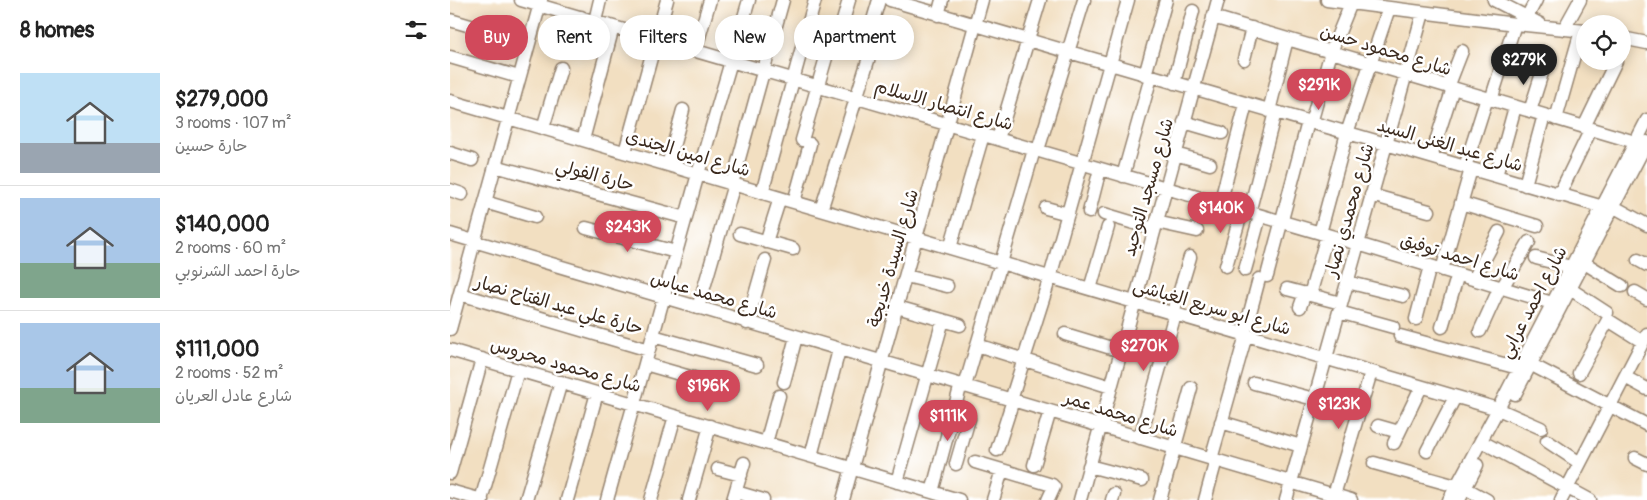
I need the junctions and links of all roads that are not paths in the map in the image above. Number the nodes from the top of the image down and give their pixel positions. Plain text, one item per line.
1 (521, 0) edge
2 (600, 0) edge
3 (667, 0) edge
4 (710, 0) edge
5 (749, 0) edge
6 (783, 0) edge
7 (815, 0) edge
8 (850, 0) edge
9 (879, 0) edge
10 (942, 0) edge
11 (982, 0) edge
12 (1040, 0) edge
13 (1084, 0) edge
14 (1128, 0) edge
15 (1166, 0) edge
16 (1218, 0) edge
17 (1327, 0) edge
18 (1536, 0) edge
19 (1580, 0) edge
20 (898, 1) edge
21 (1498, 1) edge
22 (540, 3) edge
23 (1351, 3) junction
24 (1385, 5) edge
25 (1193, 11) dead end
26 (1423, 13) junction
27 (575, 15) edge
28 (596, 15) edge
29 (663, 15) edge
30 (938, 15) junction
31 (705, 17) edge
32 (1213, 17) junction
33 (1528, 17) junction
34 (450, 20) edge
35 (1515, 24) junction
36 (975, 26) junction
37 (612, 27) joint
38 (1252, 28) junction
39 (1546, 28) junction
40 (620, 29) edge
41 (1564, 29) junction
42 (1576, 30) edge
43 (1287, 39) junction
44 (1028, 41) junction
45 (1631, 42) edge
46 (529, 43) junction
47 (1647, 43) edge
48 (1576, 49) edge
49 (1462, 51) dead end
50 (1068, 52) junction
51 (1331, 52) junction
52 (705, 53) edge
53 (450, 57) edge
54 (1244, 59) dead end
55 (650, 60) edge
56 (731, 61) junction
57 (1370, 63) junction
58 (1110, 64) junction
59 (561, 68) dead end
60 (1544, 70) dead end
61 (1612, 70) edge
62 (763, 71) junction
63 (1405, 74) junction
64 (1148, 76) junction
65 (519, 78) junction
66 (793, 79) junction
67 (1174, 83) junction
68 (818, 86) junction
69 (1451, 88) junction
70 (1193, 89) junction
71 (856, 98) junction
72 (1489, 99) junction
73 (450, 101) edge
74 (1246, 104) junction
75 (1515, 107) junction
76 (683, 110) dead end
77 (1530, 111) junction
78 (1272, 112) junction
79 (1550, 117) junction
80 (508, 118) junction
81 (1647, 120) edge
82 (1184, 122) junction
83 (1310, 122) junction
84 (948, 125) junction
85 (544, 128) junction
86 (1587, 128) junction
87 (1222, 133) dead end
88 (1348, 133) junction
89 (983, 135) junction
90 (998, 139) junction
91 (583, 140) junction
92 (1641, 142) edge
93 (1386, 144) junction
94 (1036, 150) junction
95 (625, 152) junction
96 (450, 153) edge
97 (1175, 154) junction
98 (1431, 157) junction
99 (472, 160) dead end
100 (1638, 161) edge
101 (1082, 164) junction
102 (1210, 164) dead end
103 (668, 165) junction
104 (495, 166) junction
105 (1468, 168) junction
106 (1100, 169) junction
107 (698, 174) junction
108 (1123, 176) junction
109 (1496, 176) junction
110 (733, 184) junction
111 (1525, 185) junction
112 (1166, 188) junction
113 (762, 192) junction
114 (1371, 195) junction
115 (1559, 195) junction
116 (780, 198) junction
117 (485, 202) junction
118 (794, 202) junction
119 (1220, 204) junction
120 (1461, 204) junction
121 (1607, 205) junction
122 (1046, 208) dead end
123 (821, 210) junction
124 (1429, 211) dead end
125 (1089, 212) dead end
126 (1250, 213) junction
127 (1068, 214) junction
128 (1104, 214) dead end
129 (535, 217) dead end
130 (686, 218) junction
131 (1282, 222) junction
132 (1155, 225) junction
133 (1647, 225) edge
134 (1537, 226) dead end
135 (1108, 227) dead end
136 (586, 228) dead end
137 (1197, 231) dead end
138 (1499, 232) dead end
139 (450, 234) edge
140 (740, 234) dead end
141 (1323, 234) junction
142 (916, 238) junction
143 (474, 241) junction
144 (766, 242) junction
145 (1529, 242) dead end
146 (1358, 244) junction
147 (950, 248) junction
148 (792, 249) dead end
149 (676, 252) junction
150 (1190, 257) dead end
151 (1536, 258) dead end
152 (765, 260) dead end
153 (1000, 263) junction
154 (1577, 263) junction
155 (1226, 266) dead end
156 (1436, 268) junction
157 (1246, 270) dead end
158 (1458, 274) junction
159 (906, 276) junction
160 (1050, 277) junction
161 (1474, 279) junction
162 (1347, 282) junction
163 (947, 286) dead end
164 (1566, 286) junction
165 (1622, 286) dead end
166 (1501, 287) junction
167 (1090, 289) junction
168 (1288, 289) dead end
169 (1635, 292) dead end
170 (460, 294) junction
171 (1307, 294) junction
172 (1403, 296) dead end
173 (663, 298) junction
174 (1647, 299) edge
175 (1134, 302) junction
176 (1552, 303) junction
177 (897, 307) junction
178 (1340, 307) junction
179 (698, 308) junction
180 (1300, 308) dead end
181 (1608, 313) dead end
182 (1174, 314) junction
183 (1416, 319) dead end
184 (943, 320) junction
185 (747, 323) junction
186 (960, 324) dead end
187 (1442, 327) dead end
188 (450, 329) edge
189 (1480, 331) dead end
190 (1065, 334) dead end
191 (1245, 335) junction
192 (653, 336) junction
193 (796, 337) junction
194 (977, 345) junction
195 (1644, 347) edge
196 (450, 350) edge
197 (649, 350) junction
198 (839, 350) junction
199 (1121, 351) junction
200 (1326, 358) junction
201 (482, 359) junction
202 (1023, 359) junction
203 (882, 361) junction
204 (645, 364) junction
205 (756, 365) dead end
206 (1524, 366) junction
207 (518, 370) junction
208 (1371, 372) junction
209 (1579, 373) dead end
210 (928, 375) junction
211 (1625, 377) junction
212 (561, 382) junction
213 (784, 382) dead end
214 (1254, 383) dead end
215 (963, 385) junction
216 (1111, 387) junction
217 (1421, 387) junction
218 (1191, 388) dead end
219 (732, 389) dead end
220 (1647, 389) edge
221 (597, 393) junction
222 (779, 396) dead end
223 (1456, 397) junction
224 (1314, 399) junction
225 (1012, 400) junction
226 (634, 404) junction
227 (1610, 405) junction
228 (1050, 411) junction
229 (1501, 411) junction
230 (953, 412) junction
231 (675, 416) junction
232 (1221, 422) junction
233 (1647, 425) edge
234 (710, 426) junction
235 (1100, 426) junction
236 (1378, 426) dead end
237 (1541, 428) dead end
238 (1140, 438) junction
239 (1547, 441) dead end
240 (766, 443) junction
241 (1488, 445) junction
242 (1301, 446) junction
243 (1175, 448) junction
244 (997, 450) dead end
245 (1427, 451) dead end
246 (811, 456) junction
247 (1635, 458) dead end
248 (1213, 460) junction
249 (975, 462) dead end
250 (1374, 463) dead end
251 (1580, 463) junction
252 (956, 464) dead end
253 (1647, 464) edge
254 (1034, 465) dead end
255 (1089, 466) junction
256 (852, 468) junction
257 (718, 469) dead end
258 (1002, 470) junction
259 (450, 473) edge
260 (1142, 480) dead end
261 (898, 482) junction
262 (1291, 482) junction
263 (1461, 487) junction
264 (1567, 488) junction
265 (450, 492) edge
266 (932, 492) junction
267 (1334, 495) junction
268 (734, 496) edge
269 (945, 498) edge
270 (482, 500) edge
271 (526, 500) edge
272 (567, 500) edge
273 (607, 500) edge
274 (651, 500) edge
275 (689, 500) edge
276 (763, 500) edge
277 (844, 500) edge
278 (959, 500) edge
279 (993, 500) edge
280 (1048, 500) edge
281 (1080, 500) edge
282 (1160, 500) edge
283 (1205, 500) edge
284 (1286, 500) edge
285 (1351, 500) edge
286 (1449, 500) edge
287 (1459, 500) edge
288 (1487, 500) edge
289 (1561, 500) edge
290 (1590, 500) edge

1 - 22 street, شارع انتصار الاسلام
2 - 28 street
3 - 29 street
4 - 31 street
5 - 56 street
6 - 62 street
7 - 66 street
8 - 68 street
9 - 71 street
10 - 30 street
11 - 36 street, شارع السيدة خديجة
12 - 44 street
13 - 50 street
14 - 58 street
15 - 64 street
16 - 32 street, شارع مسجد التوحيد
17 - 23 street
18 - 33 street
19 - 41 street
20 - 30 street, شارع عبد الغنى السيد
21 - 33 street
22 - 27 street, شارع انتصار الاسلام
22 - 46 street
23 - 24 street
23 - 51 street
24 - 26 street
24 - 57 street
25 - 67 street
26 - 35 street
26 - 63 street, شارع محمدي نصار
30 - 36 street, شارع عبد الغنى السيد
32 - 38 street, شارع محمود حسن
32 - 70 street, شارع مسجد التوحيد
33 - 39 street
34 - 46 street
35 - 39 street
35 - 72 street
36 - 44 street, شارع عبد الغنى السيد
36 - 84 street, شارع السيدة خديجة
37 - 40 street, شارع انتصار الاسلام
37 - 91 street
38 - 43 street, شارع محمود حسن
38 - 54 street
39 - 41 street
41 - 42 street
43 - 51 street, شارع محمود حسن
43 - 78 street
44 - 50 street, شارع عبد الغنى السيد
44 - 90 street
45 - 47 street
46 - 65 street
48 - 79 street
49 - 69 street
50 - 58 street, شارع عبد الغنى السيد
50 - 94 street
51 - 57 street, شارع محمود حسن
51 - 83 street
52 - 56 street, شارع انتصار الاسلام
53 - 65 street
55 - 95 street
56 - 62 street, شارع انتصار الاسلام
56 - 107 street
57 - 63 street, شارع محمود حسن
57 - 88 street
58 - 64 street, شارع عبد الغنى السيد
58 - 101 street
59 - 85 street
60 - 77 street
61 - 86 street
62 - 66 street, شارع انتصار الاسلام
62 - 110 street
63 - 69 street, شارع محمود حسن
63 - 93 street, شارع محمدي نصار
64 - 67 street, شارع عبد الغنى السيد
64 - 108 street
65 - 80 street
66 - 68 street, شارع انتصار الاسلام
66 - 113 street
67 - 70 street, شارع عبد الغنى السيد
68 - 71 street, شارع انتصار الاسلام
68 - 118 street
69 - 72 street, شارع محمود حسن
69 - 98 street
70 - 74 street, شارع عبد الغنى السيد
70 - 82 street, شارع مسجد التوحيد
71 - 84 street, شارع انتصار الاسلام
71 - 123 street
72 - 75 street, شارع محمود حسن
72 - 105 street
73 - 80 street, شارع امين الجندى
74 - 78 street, شارع عبد الغنى السيد
74 - 119 street
75 - 77 street, شارع محمود حسن
75 - 109 street
76 - 103 street
77 - 79 street, شارع محمود حسن
78 - 83 street, شارع عبد الغنى السيد
78 - 126 street
79 - 86 street, شارع محمود حسن
79 - 111 street
80 - 85 street, شارع امين الجندى
80 - 104 street
81 - 92 street, شارع احمد عرابي
82 - 87 street
82 - 97 street, شارع مسجد التوحيد
83 - 88 street, شارع عبد الغنى السيد
83 - 131 street
84 - 89 street, شارع انتصار الاسلام
84 - 142 street, شارع السيدة خديجة
85 - 91 street, شارع امين الجندى
86 - 92 street, شارع محمود حسن
86 - 115 street
88 - 93 street, شارع عبد الغنى السيد
88 - 141 street
89 - 90 street, شارع انتصار الاسلام
89 - 147 street
90 - 94 street, شارع انتصار الاسلام
91 - 95 street, شارع امين الجندى
92 - 100 street, شارع احمد عرابي
93 - 98 street, شارع عبد الغنى السيد
93 - 114 street, شارع محمدي نصار
94 - 101 street, شارع انتصار الاسلام
94 - 153 street
95 - 103 street, شارع امين الجندى
96 - 99 street
97 - 102 street
97 - 112 street, شارع مسجد التوحيد
98 - 105 street, شارع عبد الغنى السيد
100 - 121 street, شارع احمد عرابي
101 - 106 street, شارع انتصار الاسلام
101 - 127 street
103 - 107 street, شارع امين الجندى
104 - 117 street
104 - 130 street, حارة الفولي
105 - 109 street, شارع عبد الغنى السيد
105 - 120 street
106 - 108 street, شارع انتصار الاسلام
106 - 125 street
107 - 110 street, شارع امين الجندى
107 - 130 street
108 - 112 street, شارع انتصار الاسلام
109 - 111 street, شارع عبد الغنى السيد
110 - 113 street, شارع امين الجندى
110 - 179 street
111 - 115 street, شارع عبد الغنى السيد
112 - 119 street, شارع انتصار الاسلام
112 - 132 street, شارع مسجد التوحيد
113 - 116 street, شارع امين الجندى
114 - 124 street
114 - 146 street, شارع محمدي نصار
115 - 121 street, شارع عبد الغنى السيد
116 - 118 street, شارع امين الجندى
116 - 144 street
117 - 129 street
117 - 143 street
118 - 123 street, شارع امين الجندى
119 - 126 street, شارع انتصار الاسلام
120 - 134 street
120 - 156 street
121 - 133 street, شارع عبد الغنى السيد
121 - 154 street, شارع احمد عرابي
122 - 127 street
123 - 142 street, شارع امين الجندى
126 - 131 street, شارع انتصار الاسلام
126 - 155 street
126 - 157 street
127 - 160 street
128 - 132 street
130 - 149 street
131 - 141 street, شارع انتصار الاسلام
131 - 191 street
132 - 137 street
132 - 175 street, شارع مسجد التوحيد
135 - 167 street
136 - 149 street
138 - 161 street
139 - 143 street, شارع محمد عباس
140 - 144 street
141 - 146 street, شارع انتصار الاسلام
141 - 171 street
142 - 147 street, شارع ابو سريع الغباشى
142 - 159 street, شارع السيدة خديجة
143 - 170 street
143 - 173 street, شارع محمد عباس
144 - 148 street
145 - 166 street
146 - 156 street, شارع احمد توفيق
146 - 162 street, شارع محمدي نصار
147 - 153 street, شارع ابو سريع الغباشى
149 - 173 street
150 - 182 street
151 - 154 street
152 - 185 street
153 - 160 street, شارع ابو سريع الغباشى
153 - 194 street
154 - 164 street, شارع احمد عرابي
154 - 165 street
156 - 158 street, شارع احمد توفيق
156 - 183 street
158 - 161 street, شارع احمد توفيق
158 - 187 street
159 - 163 street
159 - 177 street, شارع السيدة خديجة
160 - 167 street, شارع ابو سريع الغباشى
160 - 202 street
161 - 166 street, شارع احمد توفيق
162 - 172 street
162 - 178 street, شارع محمدي نصار
164 - 176 street, شارع احمد عرابي
164 - 181 street
164 - 206 street, شارع احمد عرابي
166 - 176 street, شارع احمد توفيق
166 - 189 street
167 - 175 street, شارع ابو سريع الغباشى
168 - 171 street
169 - 174 street
170 - 188 street
170 - 197 street, حارة علي عبد الفتاح نصار
171 - 178 street
171 - 180 street
173 - 179 street, شارع محمد عباس
173 - 192 street
175 - 182 street, شارع ابو سريع الغباشى
175 - 199 street, شارع مسجد التوحيد
176 - 206 street, شارع احمد عرابي
177 - 184 street
177 - 203 street, شارع السيدة خديجة
178 - 200 street, شارع محمدي نصار
178 - 206 street
179 - 185 street, شارع محمد عباس
182 - 191 street, شارع ابو سريع الغباشى
182 - 238 street
184 - 186 street
184 - 210 street
185 - 193 street, شارع محمد عباس
190 - 199 street
191 - 200 street, شارع ابو سريع الغباشى
191 - 232 street
192 - 197 street
192 - 205 street
193 - 198 street, شارع محمد عباس
193 - 213 street
194 - 202 street
194 - 215 street
195 - 209 street
195 - 211 street
196 - 201 street, شارع محمود محروس
197 - 204 street
198 - 203 street, شارع محمد عباس
198 - 246 street
199 - 216 street, شارع مسجد التوحيد
200 - 208 street, شارع ابو سريع الغباشى
200 - 224 street, شارع محمدي نصار
201 - 207 street, شارع محمود محروس
201 - 259 street
202 - 216 street
202 - 225 street
203 - 210 street, شارع محمد عمر
203 - 256 street, شارع السيدة خديجة
204 - 219 street
204 - 226 street
206 - 227 street
206 - 229 street, شارع احمد عرابي
207 - 212 street, شارع محمود محروس
207 - 270 street
208 - 217 street, شارع ابو سريع الغباشى
208 - 267 street
210 - 215 street, شارع محمد عمر
210 - 261 street
211 - 220 street
211 - 227 street
212 - 221 street, شارع محمود محروس
212 - 271 street
214 - 224 street
215 - 225 street, شارع محمد عمر
215 - 230 street
216 - 235 street, شارع مسجد التوحيد
217 - 223 street, شارع ابو سريع الغباشى
217 - 236 street
218 - 243 street
221 - 226 street, شارع محمود محروس
221 - 272 street
222 - 240 street
223 - 229 street, شارع ابو سريع الغباشى
223 - 245 street
224 - 242 street, شارع محمدي نصار
225 - 228 street, شارع محمد عمر
225 - 244 street
226 - 231 street, شارع محمود محروس
226 - 273 street
227 - 233 street
227 - 251 street
228 - 235 street, شارع محمد عمر
228 - 254 street
229 - 237 street, شارع ابو سريع الغباشى
229 - 241 street, شارع احمد عرابي
229 - 263 street, شارع احمد عرابي
230 - 252 street
230 - 266 street
231 - 234 street, شارع محمود محروس
231 - 274 street
232 - 242 street
232 - 248 street
234 - 240 street, شارع محمود محروس
234 - 275 street
235 - 238 street, شارع محمد عمر
235 - 255 street, شارع مسجد التوحيد
238 - 243 street, شارع محمد عمر
239 - 251 street
240 - 246 street, شارع محمود محروس
241 - 263 street, شارع احمد عرابي
241 - 264 street
242 - 262 street, شارع محمدي نصار
243 - 248 street, شارع محمد عمر
243 - 282 street
246 - 256 street, شارع محمود محروس
247 - 253 street
248 - 262 street, شارع محمد عمر
248 - 283 street
249 - 258 street
250 - 263 street
251 - 264 street
255 - 260 street
255 - 281 street, شارع مسجد التوحيد
256 - 261 street, شارع محمود محروس
256 - 277 street, شارع السيدة خديجة
257 - 268 street
258 - 279 street
258 - 280 street
261 - 266 street, شارع محمود محروس
262 - 267 street, شارع محمد عمر
262 - 284 street, شارع محمدي نصار
263 - 286 street, شارع احمد عرابي
263 - 287 street, شارع احمد عرابي
263 - 288 street
264 - 289 street
264 - 290 street
265 - 270 street
266 - 269 street, شارع محمود محروس
267 - 285 street, شارع محمد عمر
268 - 276 street
269 - 278 street, شارع محمود محروس

